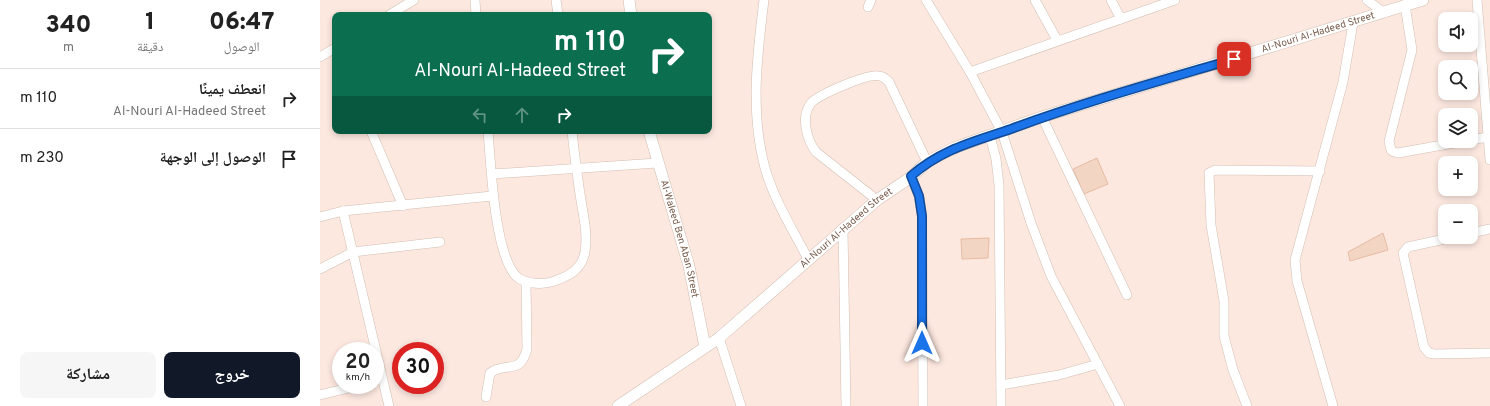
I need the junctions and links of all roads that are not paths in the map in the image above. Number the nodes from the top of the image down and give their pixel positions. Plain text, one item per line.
1 (414, 0) edge
2 (474, 0) edge
3 (556, 0) edge
4 (629, 0) edge
5 (764, 0) edge
6 (926, 0) edge
7 (1035, 0) edge
8 (1111, 0) edge
9 (1175, 0) edge
10 (1367, 0) edge
11 (1478, 0) edge
12 (1418, 1) edge
13 (1404, 2) edge
14 (402, 3) edge
15 (1385, 8) edge
16 (392, 12) edge
17 (476, 12) edge
18 (558, 12) edge
19 (631, 12) edge
20 (1121, 19) junction
21 (1352, 22) junction
22 (1057, 40) junction
23 (332, 50) edge
24 (320, 56) edge
25 (970, 72) junction
26 (1042, 117) junction
27 (1002, 132) junction
28 (372, 134) edge
29 (488, 134) edge
30 (572, 134) edge
31 (650, 134) edge
32 (990, 136) junction
33 (1488, 137) junction
34 (1478, 139) edge
35 (1438, 145) edge
36 (1490, 160) edge
37 (927, 162) junction
38 (657, 163) junction
39 (576, 168) junction
40 (1320, 171) junction
41 (492, 174) junction
42 (911, 176) junction
43 (492, 196) junction
44 (877, 200) junction
45 (403, 206) junction
46 (343, 211) junction
47 (320, 217) edge
48 (843, 228) junction
49 (1490, 229) edge
50 (1478, 232) edge
51 (1438, 240) edge
52 (440, 242) dead end
53 (353, 252) junction
54 (808, 259) junction
55 (320, 269) edge
56 (526, 282) junction
57 (1127, 295) dead end
58 (719, 338) junction
59 (371, 342) edge
60 (705, 347) junction
61 (1490, 353) edge
62 (1098, 364) junction
63 (1001, 385) junction
64 (332, 392) edge
65 (384, 393) edge
66 (320, 395) edge
67 (486, 397) dead end
68 (389, 406) edge
69 (618, 406) edge
70 (741, 406) edge
71 (846, 406) edge
72 (923, 406) edge
73 (1000, 406) edge
74 (1120, 406) edge
75 (1247, 406) edge
76 (1333, 406) edge

1 - 14 street
2 - 17 street
3 - 18 street
4 - 19 street
5 - 54 street
6 - 25 street
7 - 22 street
8 - 20 street
9 - 20 street
10 - 15 street
11 - 33 street
12 - 13 street, Al-Nouri Al-Hadeed Street
13 - 15 street, Al-Nouri Al-Hadeed Street
13 - 35 street
14 - 16 street
15 - 21 street, Al-Nouri Al-Hadeed Street
20 - 22 street
21 - 26 street, Al-Nouri Al-Hadeed Street
21 - 40 street
22 - 25 street
23 - 24 street
25 - 27 street
26 - 27 street, Al-Nouri Al-Hadeed Street
26 - 57 street
27 - 32 street, Al-Nouri Al-Hadeed Street
27 - 62 street
28 - 45 street
29 - 41 street
30 - 39 street
31 - 38 street, Al-Waleed Ben Aban Street
32 - 37 street, Al-Nouri Al-Hadeed Street
32 - 63 street
33 - 34 street
33 - 36 street
37 - 42 street, Al-Nouri Al-Hadeed Street
37 - 44 street
38 - 39 street
38 - 60 street, Al-Waleed Ben Aban Street
39 - 41 street
39 - 56 street
40 - 75 street
40 - 76 street
41 - 43 street
42 - 44 street, Al-Nouri Al-Hadeed Street
42 - 72 street
43 - 45 street
43 - 56 street
44 - 48 street, Al-Nouri Al-Hadeed Street
45 - 46 street
46 - 47 street
46 - 53 street
48 - 54 street, Al-Nouri Al-Hadeed Street
48 - 71 street
49 - 50 street
51 - 61 street
52 - 53 street
53 - 55 street
53 - 59 street
54 - 58 street, Al-Nouri Al-Hadeed Street
56 - 67 street
58 - 60 street, Al-Nouri Al-Hadeed Street
58 - 70 street
60 - 69 street, Al-Nouri Al-Hadeed Street
62 - 63 street
62 - 74 street
63 - 73 street
64 - 66 street
65 - 68 street

